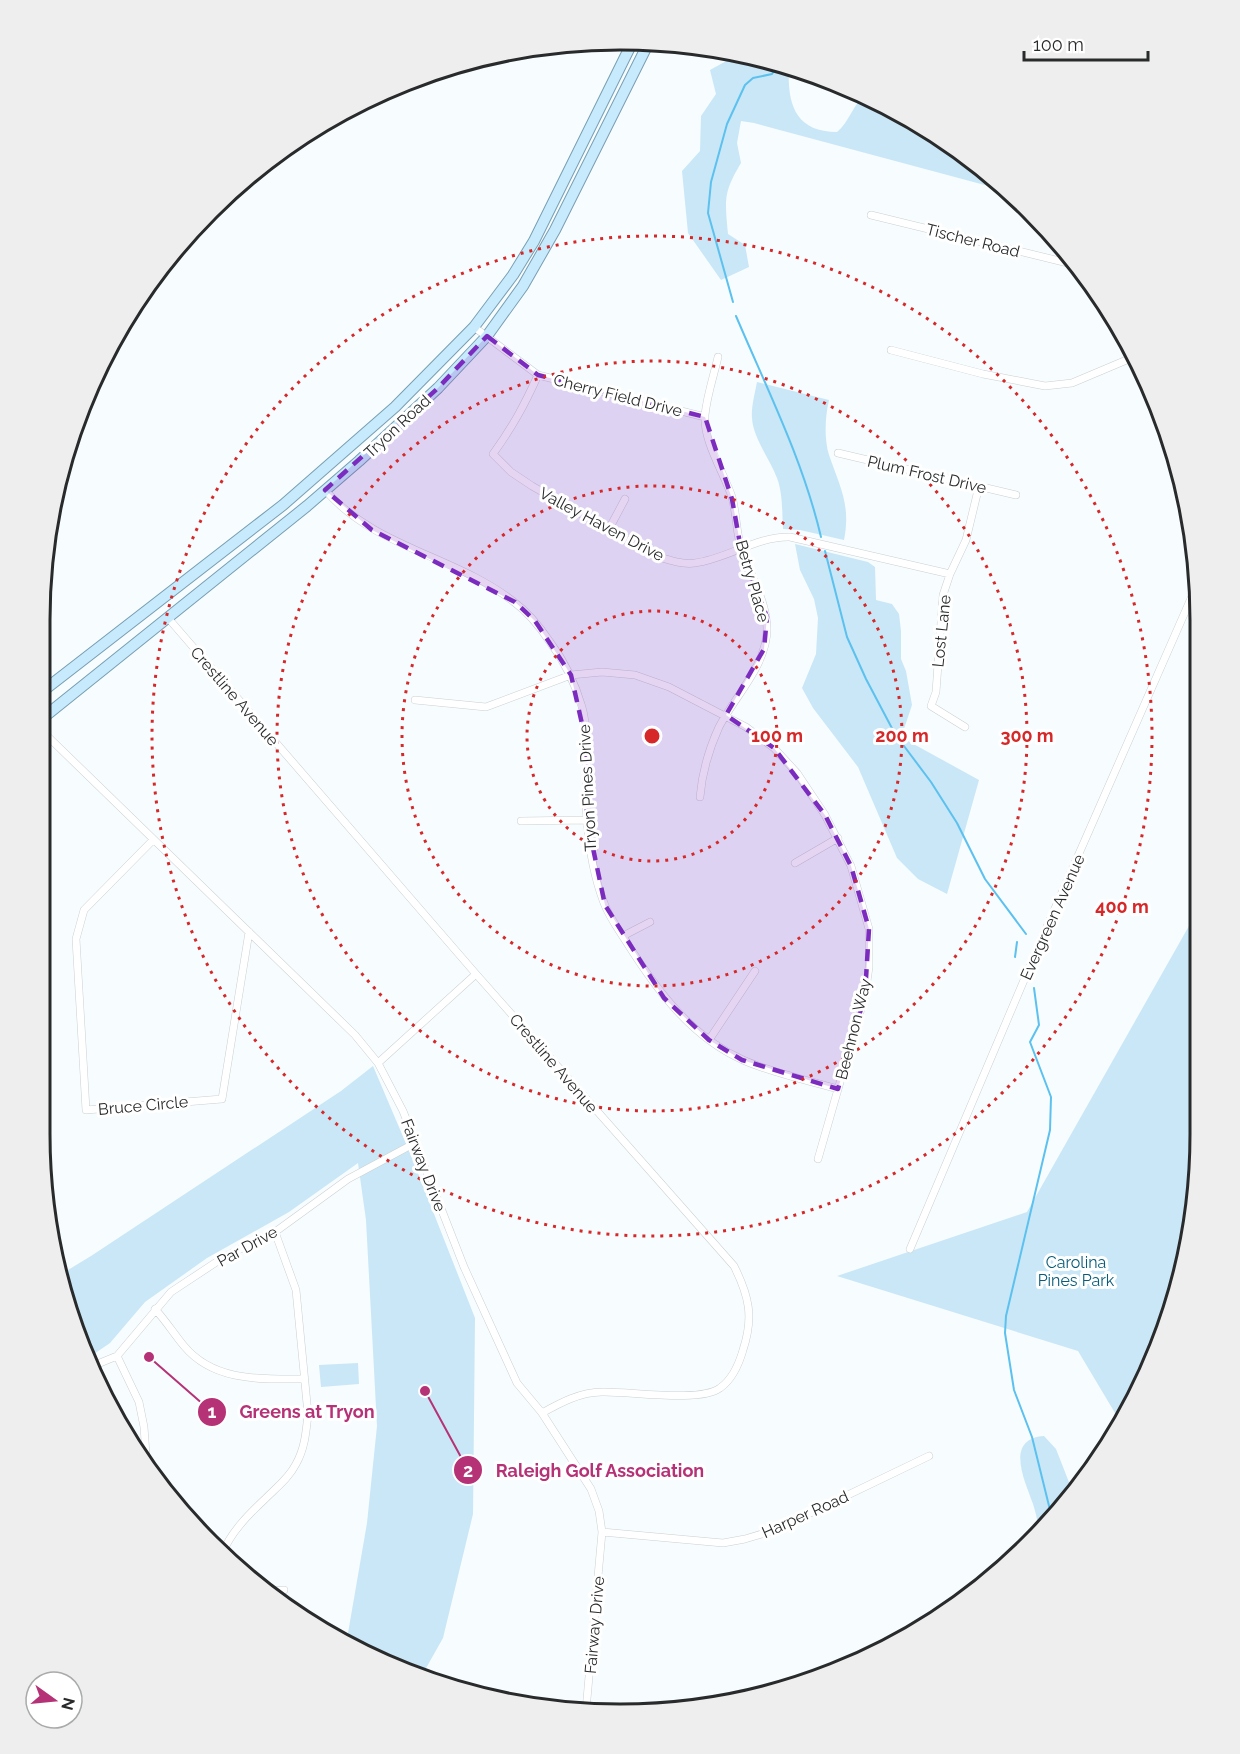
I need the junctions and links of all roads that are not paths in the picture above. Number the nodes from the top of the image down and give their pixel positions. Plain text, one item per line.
1 (628, 50) edge
2 (645, 51) edge
3 (871, 215) dead end
4 (1064, 262) edge
5 (474, 327) junction
6 (487, 336) junction
7 (891, 350) dead end
8 (718, 357) dead end
9 (1127, 360) edge
10 (538, 375) junction
11 (705, 417) junction
12 (838, 453) dead end
13 (979, 486) junction
14 (325, 490) junction
15 (1016, 495) dead end
16 (625, 499) dead end
17 (609, 528) junction
18 (741, 549) junction
19 (950, 574) junction
20 (1190, 602) edge
21 (168, 618) junction
22 (571, 675) junction
23 (50, 685) edge
24 (415, 700) dead end
25 (50, 712) edge
26 (726, 715) junction
27 (965, 727) dead end
28 (50, 739) edge
29 (700, 797) dead end
30 (587, 820) junction
31 (521, 821) dead end
32 (838, 838) junction
33 (153, 840) junction
34 (795, 863) dead end
35 (650, 921) dead end
36 (249, 932) junction
37 (622, 936) junction
38 (755, 971) dead end
39 (476, 974) junction
40 (709, 1040) junction
41 (378, 1063) junction
42 (838, 1089) junction
43 (415, 1143) junction
44 (818, 1159) dead end
45 (275, 1232) junction
46 (910, 1249) dead end
47 (155, 1309) junction
48 (117, 1356) junction
49 (98, 1364) edge
50 (304, 1378) junction
51 (542, 1413) junction
52 (146, 1451) edge
53 (929, 1456) dead end
54 (602, 1532) junction
55 (225, 1545) edge
56 (278, 1590) edge
57 (284, 1590) dead end
58 (587, 1703) edge

1 - 5 main road, Tryon Road
2 - 6 main road, Tryon Road
3 - 4 street, Tischer Road
5 - 6 street, Cherry Field Drive
5 - 23 main road, Tryon Road
6 - 10 street, Cherry Field Drive
6 - 14 main road, Tryon Road
7 - 9 street
8 - 11 street, Betry Place
10 - 11 street, Cherry Field Drive
10 - 17 street, Valley Haven Drive
11 - 18 street, Betry Place
12 - 13 street, Plum Frost Drive
13 - 15 street, Plum Frost Drive
13 - 19 street, Lost Lane
14 - 21 main road, Tryon Road
14 - 22 street, Tryon Pines Drive
16 - 17 street
17 - 18 street, Valley Haven Drive
18 - 19 street, Valley Haven Drive
18 - 26 street, Betry Place
19 - 27 street, Lost Lane
20 - 46 street, Evergreen Avenue
21 - 25 main road, Tryon Road
21 - 39 street, Crestline Avenue
22 - 24 street, Beehnon Way
22 - 26 street, Beehnon Way
22 - 30 street, Tryon Pines Drive
26 - 29 street, Betry Place
26 - 32 street, Beehnon Way
28 - 33 street, Fairway Drive
30 - 31 street
30 - 37 street, Tryon Pines Drive
32 - 34 street
32 - 42 street, Beehnon Way
33 - 36 street, Fairway Drive
33 - 36 street, Bruce Circle
35 - 37 street
36 - 41 street, Fairway Drive
37 - 40 street, Tryon Pines Drive
38 - 40 street
39 - 41 street
39 - 51 street, Crestline Avenue
40 - 42 street, Tryon Pines Drive
41 - 43 street, Fairway Drive
42 - 44 street, Beehnon Way
43 - 45 street, Par Drive
43 - 51 street, Fairway Drive
45 - 47 street, Par Drive
45 - 50 street
47 - 48 street, Par Drive
47 - 50 street
48 - 49 street, Par Drive
48 - 52 street
50 - 55 street
51 - 54 street, Fairway Drive
53 - 54 street, Harper Road
54 - 58 street, Fairway Drive
56 - 57 street

